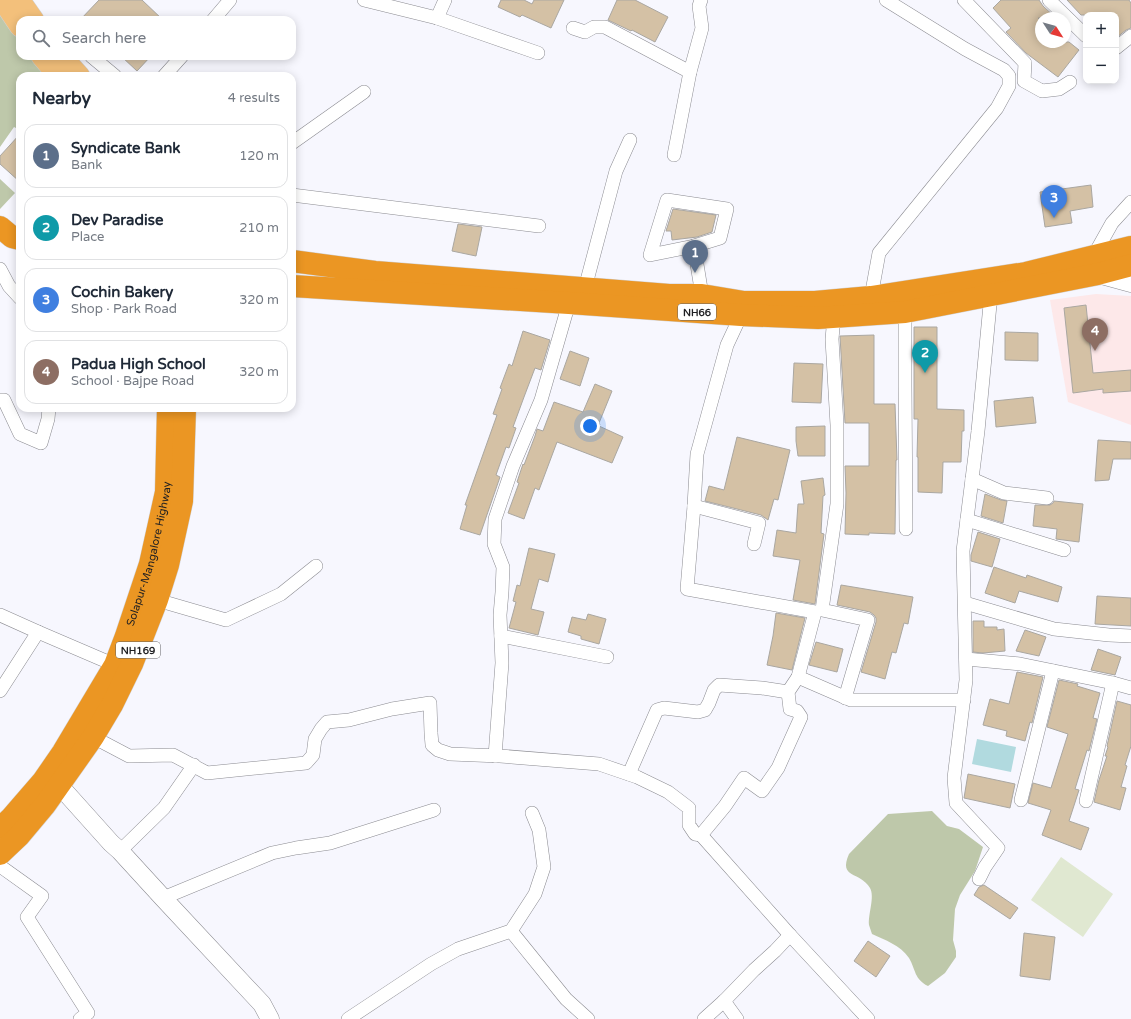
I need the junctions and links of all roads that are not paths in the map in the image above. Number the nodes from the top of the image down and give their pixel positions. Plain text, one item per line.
1 (230, 0) edge
2 (364, 0) edge
3 (445, 0) edge
4 (701, 0) edge
5 (886, 0) edge
6 (964, 0) edge
7 (1049, 0) edge
8 (12, 1) edge
9 (17, 16) edge
10 (29, 16) edge
11 (39, 16) edge
12 (216, 16) edge
13 (437, 18) junction
14 (573, 28) dead end
15 (1083, 33) edge
16 (1131, 36) edge
17 (1119, 46) edge
18 (538, 53) dead end
19 (44, 60) edge
20 (66, 60) edge
21 (96, 60) edge
22 (178, 60) edge
23 (55, 72) edge
24 (76, 72) edge
25 (109, 72) edge
26 (168, 72) edge
27 (690, 72) junction
28 (1070, 82) dead end
29 (364, 92) dead end
30 (296, 140) edge
31 (630, 140) dead end
32 (674, 155) dead end
33 (296, 196) edge
34 (1131, 202) edge
35 (539, 226) dead end
36 (0, 227) edge
37 (16, 238) edge
38 (0, 240) edge
39 (694, 246) junction
40 (1131, 247) edge
41 (16, 249) edge
42 (296, 262) edge
43 (1096, 265) junction
44 (1131, 265) edge
45 (0, 269) edge
46 (1131, 283) edge
47 (296, 286) edge
48 (585, 288) junction
49 (16, 294) edge
50 (991, 294) junction
51 (702, 295) junction
52 (871, 297) junction
53 (569, 303) junction
54 (905, 312) junction
55 (740, 315) junction
56 (834, 317) junction
57 (0, 400) edge
58 (49, 412) edge
59 (168, 412) edge
60 (185, 412) edge
61 (972, 479) junction
62 (1047, 498) dead end
63 (694, 506) junction
64 (967, 520) junction
65 (906, 529) dead end
66 (754, 544) dead end
67 (1064, 550) dead end
68 (316, 566) dead end
69 (158, 600) junction
70 (964, 602) junction
71 (0, 614) edge
72 (38, 632) junction
73 (501, 636) junction
74 (1131, 636) edge
75 (607, 657) dead end
76 (966, 659) junction
77 (115, 665) junction
78 (1053, 671) junction
79 (798, 677) junction
80 (1113, 683) junction
81 (1131, 688) edge
82 (0, 691) edge
83 (788, 692) junction
84 (845, 698) junction
85 (964, 700) junction
86 (93, 737) junction
87 (495, 756) junction
88 (194, 765) junction
89 (629, 774) junction
90 (54, 778) junction
91 (1021, 800) dead end
92 (1086, 801) dead end
93 (434, 810) dead end
94 (532, 813) dead end
95 (0, 828) edge
96 (702, 835) junction
97 (120, 850) junction
98 (0, 854) edge
99 (0, 866) edge
100 (980, 880) dead end
101 (163, 898) junction
102 (511, 931) junction
103 (790, 935) junction
104 (724, 1001) junction
105 (80, 1019) edge
106 (270, 1019) edge
107 (348, 1019) edge
108 (588, 1019) edge
109 (704, 1019) edge
110 (737, 1019) edge
111 (868, 1019) edge

1 - 12 street
2 - 13 street
3 - 13 street
4 - 27 street
5 - 52 street
6 - 28 street
7 - 15 street
8 - 9 main road
8 - 10 main road
8 - 11 street
13 - 18 street
14 - 27 street
16 - 17 street
19 - 23 main road
20 - 24 main road
21 - 25 street
22 - 26 street
27 - 32 street
29 - 30 street
31 - 48 street
33 - 35 street
34 - 43 street
36 - 37 highway
38 - 41 highway
39 - 39 street
39 - 51 street
40 - 43 highway, NH66
42 - 48 highway, NH66
43 - 44 highway, NH66
43 - 46 street
43 - 50 highway, NH66
43 - 52 highway, NH66
45 - 49 street
47 - 53 highway, NH66
48 - 51 highway, NH66
50 - 54 highway, NH66
50 - 61 street
51 - 52 highway, NH66
53 - 55 highway, NH66
53 - 73 street
54 - 56 highway, NH66
54 - 65 street
55 - 56 highway, NH66
55 - 63 street
56 - 84 street
57 - 58 street
59 - 77 highway, Solapur-Mangalore Highway / NH169
60 - 69 highway, NH169
61 - 62 street
61 - 64 street
63 - 66 street
63 - 79 street
64 - 67 street
64 - 70 street
68 - 69 street
69 - 86 highway, NH169
70 - 74 street
70 - 76 street
71 - 72 street
72 - 77 street
72 - 82 street
73 - 75 street
73 - 87 street
76 - 78 street
76 - 85 street
77 - 90 highway, Solapur-Mangalore Highway / NH169
78 - 80 street
78 - 91 street
79 - 83 street
79 - 84 street
80 - 81 street
80 - 92 street
83 - 89 street
83 - 96 street
84 - 85 street
85 - 100 street
86 - 88 street
86 - 90 highway, NH169
87 - 88 street
87 - 89 street
88 - 97 street
89 - 96 street
90 - 95 highway, Solapur-Mangalore Highway / NH169
90 - 97 street
90 - 98 highway, NH169
93 - 101 street
94 - 102 street
96 - 103 street
97 - 101 street
99 - 105 street
101 - 106 street
102 - 107 street
102 - 108 street
103 - 104 street
103 - 111 street
104 - 109 street
104 - 110 street

